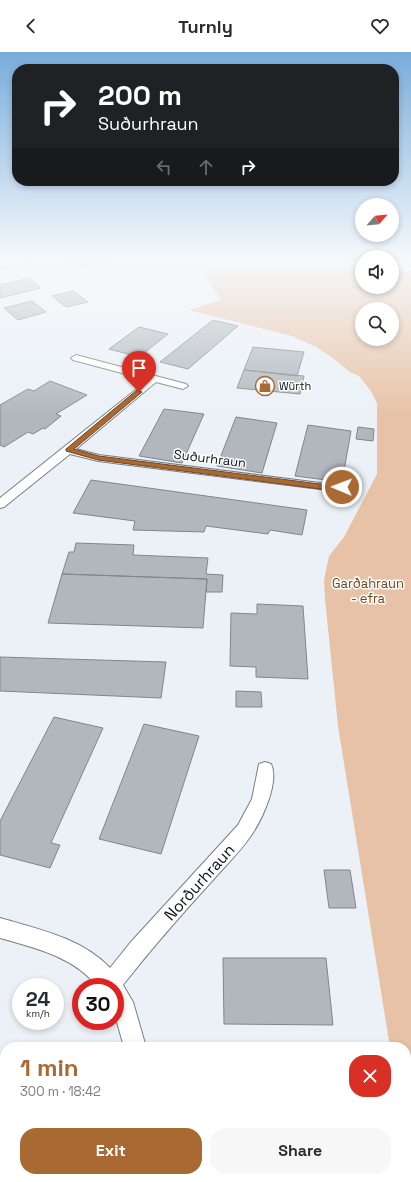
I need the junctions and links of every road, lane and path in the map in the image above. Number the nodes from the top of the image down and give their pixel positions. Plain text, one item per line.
1 (76, 358) dead end
2 (154, 379) junction
3 (182, 386) dead end
4 (68, 450) junction
5 (349, 485) dead end
6 (0, 504) edge
7 (265, 769) dead end
8 (0, 928) edge
9 (103, 978) edge
10 (119, 978) edge
11 (124, 1010) edge
12 (133, 1042) edge

1 - 2 street
2 - 3 street
2 - 4 street
4 - 5 street, Suðurhraun
4 - 6 street
7 - 10 street, Norðurhraun
8 - 9 street
11 - 12 street

